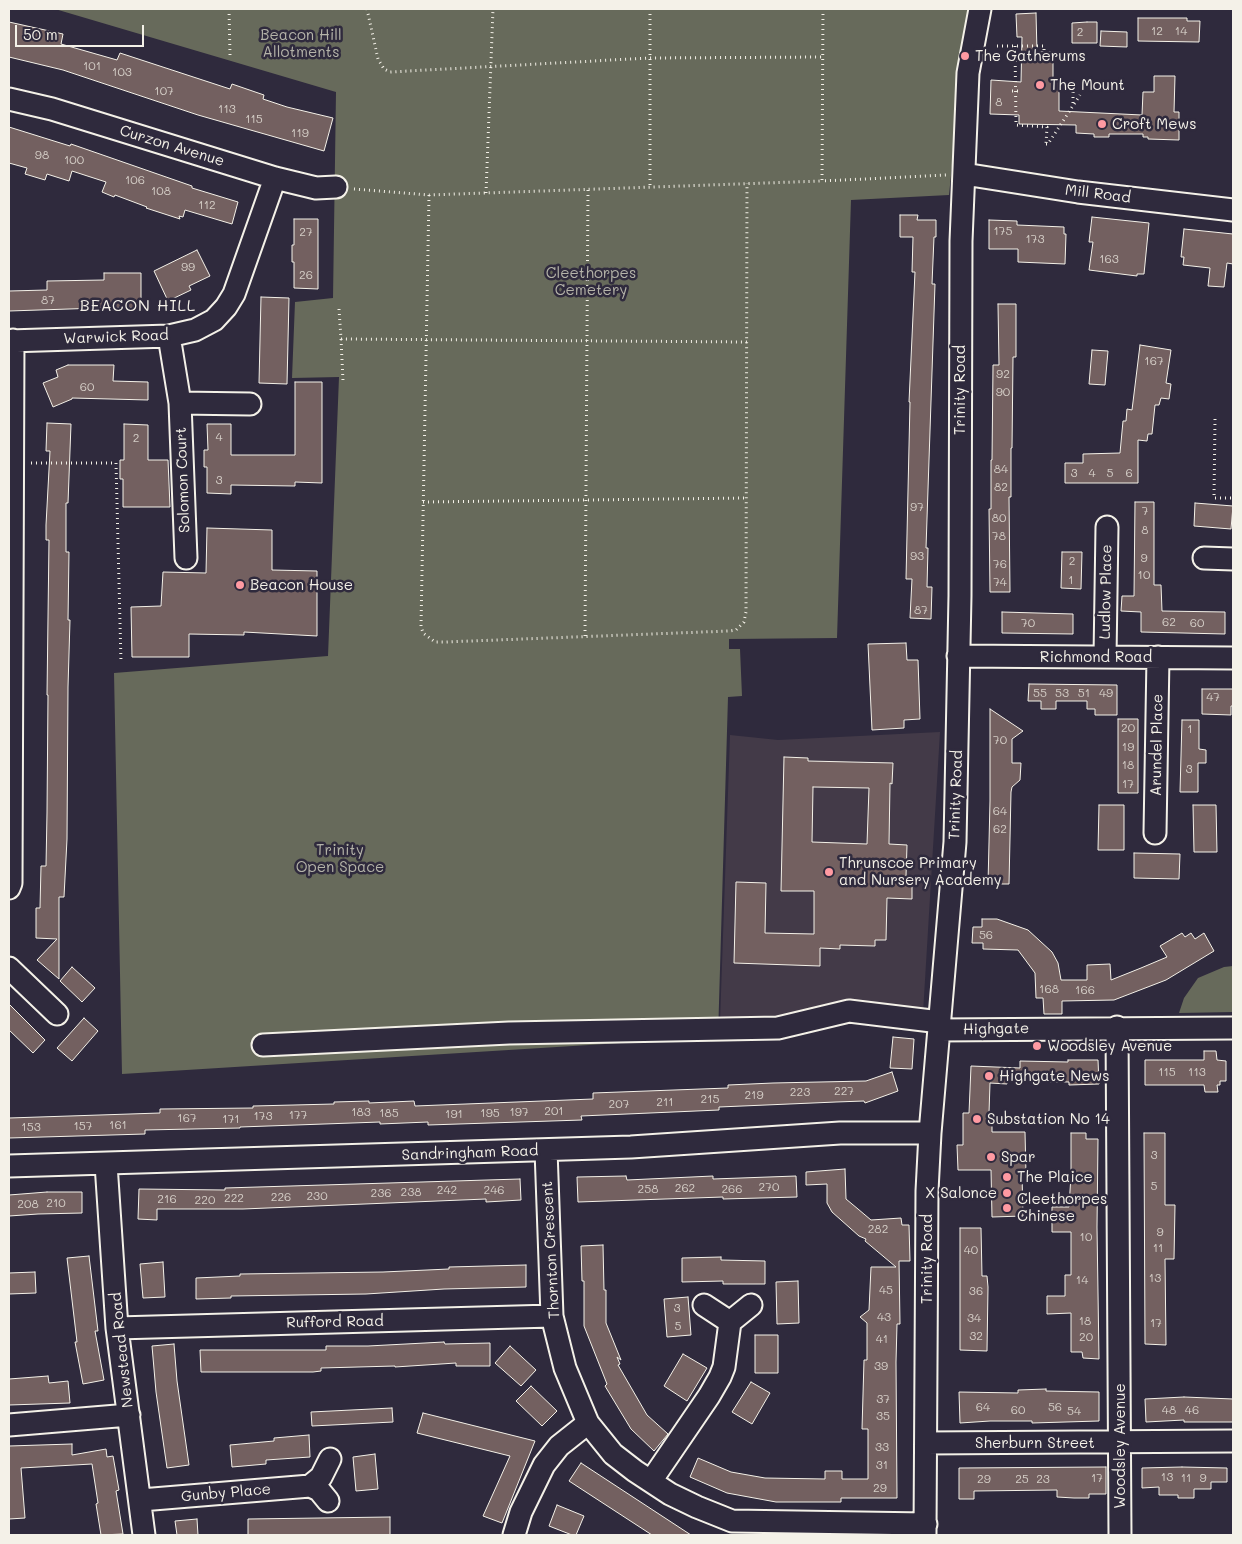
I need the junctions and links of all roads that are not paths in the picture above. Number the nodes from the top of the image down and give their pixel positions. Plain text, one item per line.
1 (980, 9) edge
2 (9, 99) edge
3 (964, 174) junction
4 (275, 178) junction
5 (336, 187) road end
6 (1233, 210) edge
7 (169, 336) junction
8 (11, 341) edge
9 (180, 403) junction
10 (250, 404) dead end
11 (1107, 527) dead end
12 (11, 540) edge
13 (186, 558) dead end
14 (1204, 558) dead end
15 (1233, 559) edge
16 (958, 656) junction
17 (1105, 657) junction
18 (1158, 657) junction
19 (1233, 658) edge
20 (10, 749) edge
21 (1156, 833) dead end
22 (9, 888) edge
23 (9, 968) edge
24 (57, 1014) dead end
25 (940, 1026) junction
26 (1117, 1028) junction
27 (1233, 1028) edge
28 (263, 1045) dead end
29 (930, 1133) junction
30 (546, 1150) junction
31 (106, 1164) junction
32 (9, 1166) edge
33 (704, 1305) dead end
34 (751, 1305) dead end
35 (552, 1316) junction
36 (730, 1322) junction
37 (118, 1328) junction
38 (129, 1414) junction
39 (588, 1423) junction
40 (9, 1425) edge
41 (1233, 1441) edge
42 (1120, 1442) junction
43 (926, 1443) junction
44 (330, 1459) dead end
45 (651, 1481) junction
46 (310, 1486) junction
47 (141, 1500) junction
48 (328, 1501) dead end
49 (731, 1528) edge
50 (926, 1529) edge
51 (144, 1535) edge
52 (514, 1535) edge
53 (1120, 1535) edge

1 - 3 street, Trinity Road
2 - 4 street, Curzon Avenue
3 - 6 street, Mill Road
3 - 16 street, Trinity Road
4 - 5 street, Curzon Avenue
4 - 7 street, Warwick Road
7 - 8 street, Warwick Road
7 - 9 street, Solomon Court
8 - 12 street
9 - 10 street
9 - 13 street, Solomon Court
11 - 17 street, Ludlow Place
12 - 20 street
14 - 15 street
16 - 17 street, Richmond Road
16 - 25 street, Trinity Road
17 - 18 street, Richmond Road
18 - 19 street, Richmond Road
18 - 21 street, Arundel Place
20 - 22 street
23 - 24 street
25 - 26 street, Highgate
25 - 28 street, Highgate
25 - 29 street, Trinity Road
26 - 27 street, Highgate
26 - 42 street, Woodsley Avenue
29 - 30 street, Sandringham Road
29 - 43 street, Trinity Road
30 - 31 street, Sandringham Road
30 - 35 street, Thornton Crescent
31 - 32 street, Sandringham Road
31 - 37 street, Newstead Road
33 - 36 street
34 - 36 street
35 - 37 street, Rufford Road
35 - 39 street, Thornton Crescent
36 - 45 street
37 - 38 street, Newstead Road
38 - 40 street
38 - 47 street, Newstead Road
39 - 45 street, Thornton Crescent
39 - 52 street
41 - 42 street, Sherburn Street
42 - 43 street, Sherburn Street
42 - 53 street, Woodsley Avenue
43 - 50 street, Trinity Road
44 - 46 street
45 - 49 street, Thornton Crescent
46 - 47 street, Gunby Place
46 - 48 street
47 - 51 street, Newstead Road
49 - 50 street, Thornton Crescent

